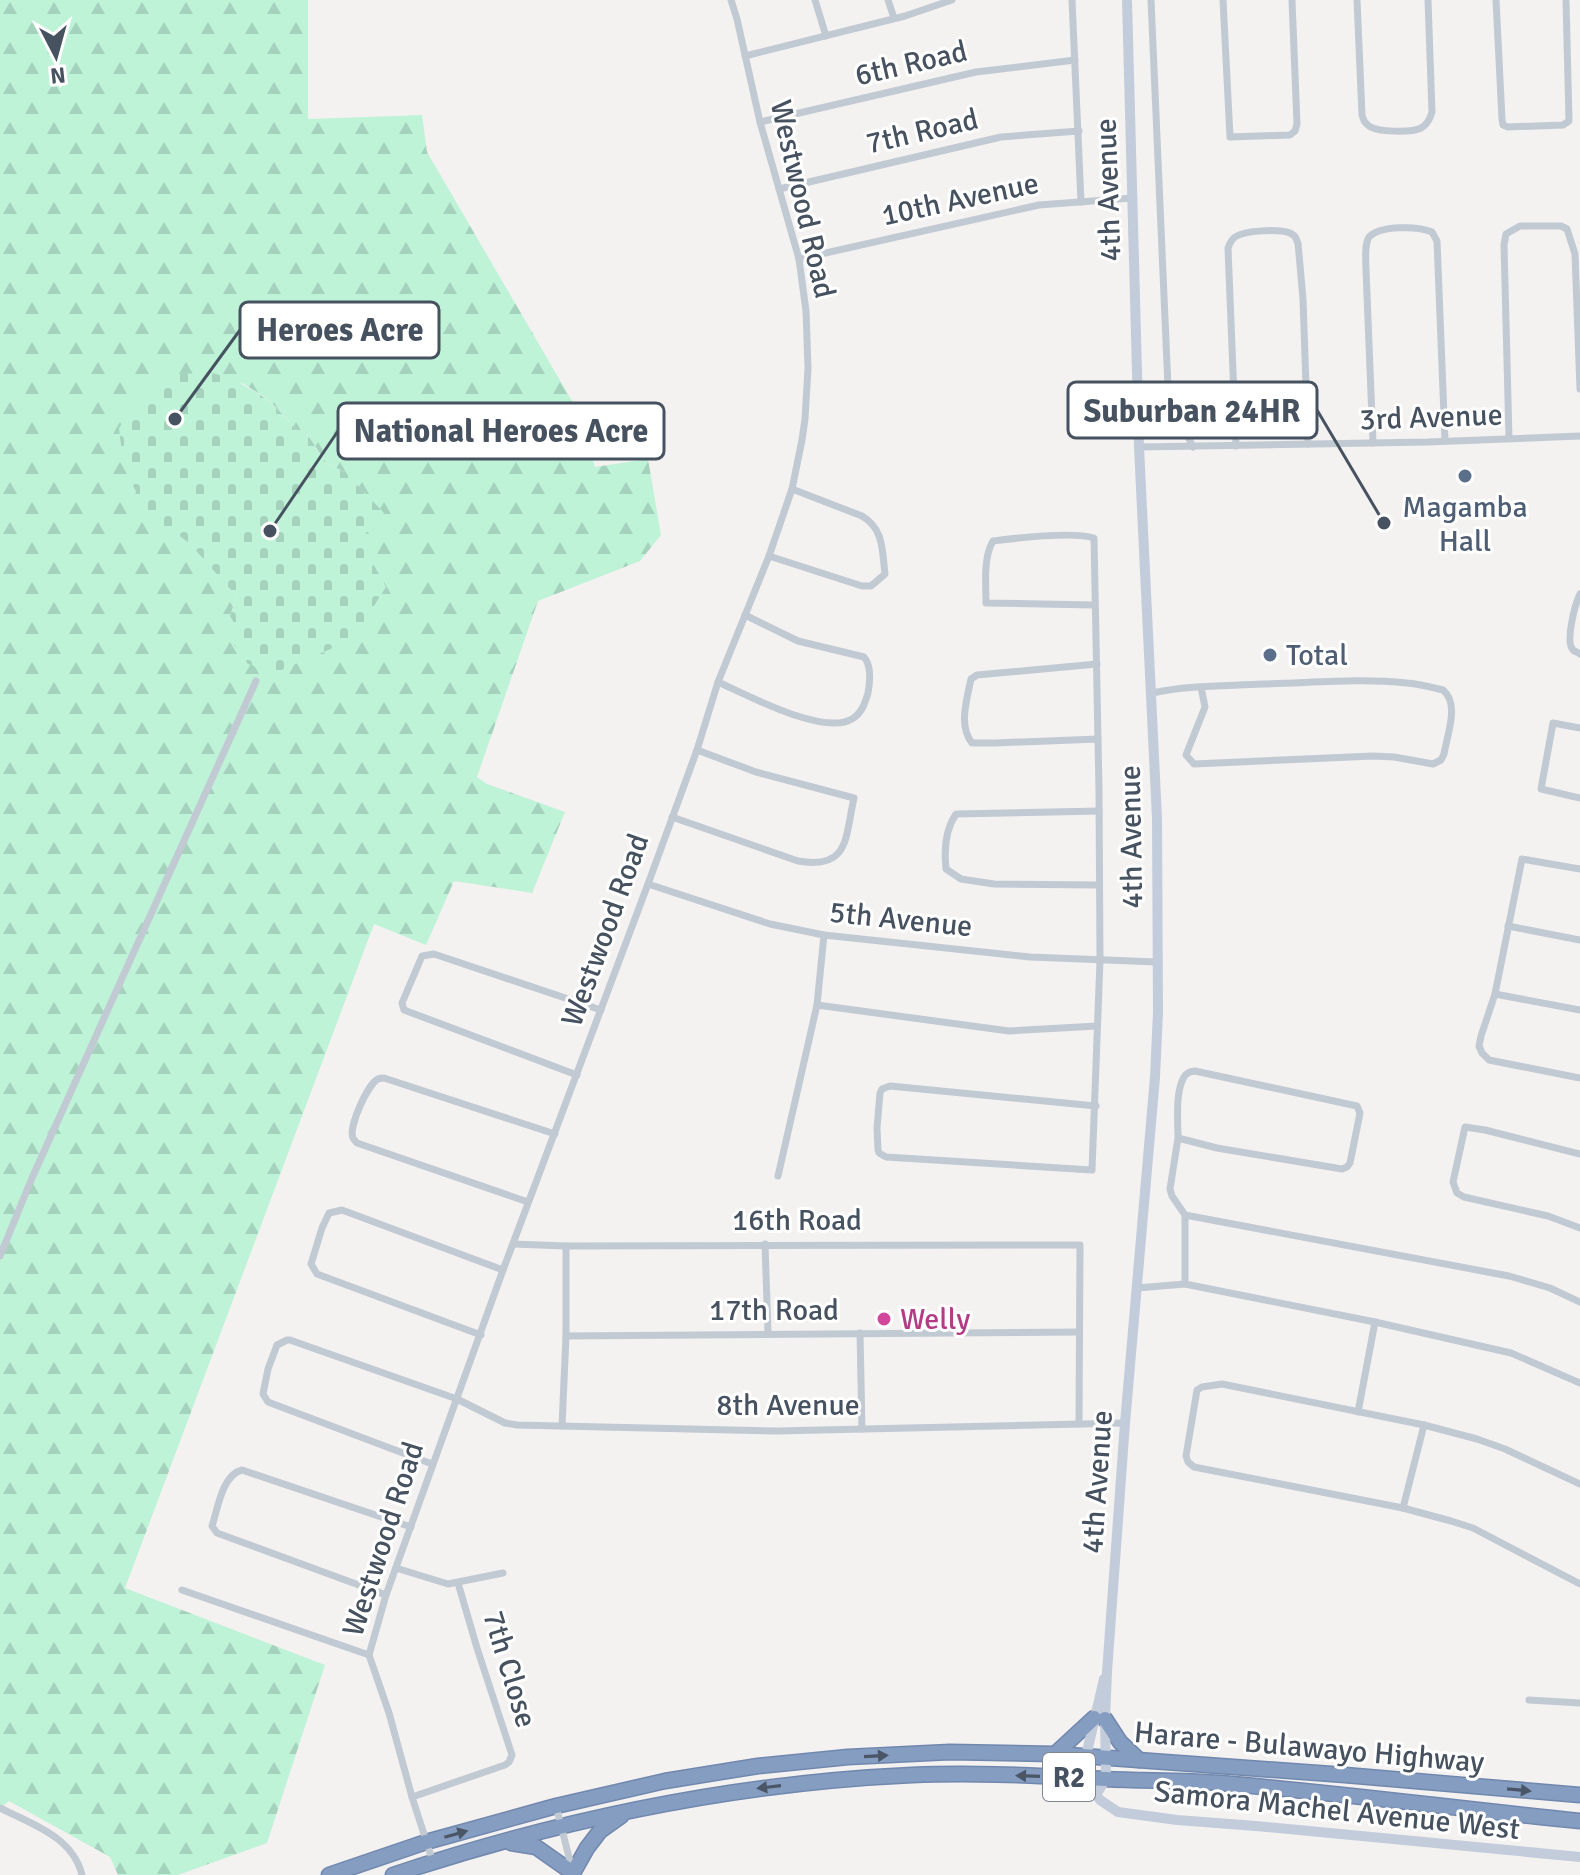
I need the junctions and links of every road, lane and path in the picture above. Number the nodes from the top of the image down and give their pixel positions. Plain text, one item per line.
1 (731, 0) edge
2 (815, 0) edge
3 (888, 0) edge
4 (952, 0) edge
5 (1072, 0) edge
6 (1127, 0) edge
7 (1151, 0) edge
8 (1223, 0) edge
9 (1292, 0) edge
10 (1357, 0) edge
11 (1428, 0) edge
12 (1496, 0) edge
13 (1566, 0) edge
14 (894, 18) junction
15 (826, 36) junction
16 (745, 56) junction
17 (1075, 60) junction
18 (760, 122) junction
19 (1079, 131) junction
20 (779, 189) junction
21 (1132, 198) junction
22 (1081, 202) junction
23 (799, 259) junction
24 (1580, 389) edge
25 (1580, 436) edge
26 (1509, 438) junction
27 (1445, 441) junction
28 (1373, 443) junction
29 (1308, 444) junction
30 (1236, 446) junction
31 (1139, 447) junction
32 (1193, 447) junction
33 (792, 489) junction
34 (769, 556) junction
35 (1580, 594) edge
36 (1094, 605) junction
37 (745, 615) junction
38 (1580, 654) edge
39 (1097, 664) junction
40 (256, 681) dead end
41 (718, 682) junction
42 (1201, 687) junction
43 (1152, 693) junction
44 (1580, 728) edge
45 (1098, 739) junction
46 (697, 750) junction
47 (1580, 798) edge
48 (1099, 811) junction
49 (672, 817) junction
50 (1580, 869) edge
51 (648, 884) junction
52 (1098, 885) junction
53 (1508, 926) junction
54 (824, 935) junction
55 (1580, 940) edge
56 (1100, 960) junction
57 (1157, 962) junction
58 (1495, 994) junction
59 (817, 1005) junction
60 (601, 1010) junction
61 (1580, 1010) edge
62 (1097, 1026) junction
63 (577, 1075) junction
64 (1580, 1078) edge
65 (1096, 1106) junction
66 (555, 1134) junction
67 (1178, 1138) junction
68 (1580, 1154) edge
69 (778, 1176) dead end
70 (528, 1202) junction
71 (1185, 1215) junction
72 (1580, 1228) edge
73 (513, 1244) junction
74 (765, 1244) junction
75 (566, 1246) junction
76 (0, 1256) edge
77 (503, 1270) junction
78 (1185, 1284) junction
79 (1137, 1288) junction
80 (1580, 1302) edge
81 (1375, 1322) junction
82 (1079, 1332) junction
83 (768, 1333) junction
84 (860, 1333) junction
85 (481, 1335) junction
86 (566, 1336) junction
87 (1580, 1383) edge
88 (457, 1399) junction
89 (1358, 1412) junction
90 (1125, 1423) junction
91 (1079, 1424) junction
92 (1424, 1425) junction
93 (562, 1426) junction
94 (862, 1429) junction
95 (432, 1464) junction
96 (1580, 1484) edge
97 (1403, 1508) junction
98 (411, 1527) junction
99 (396, 1568) junction
100 (503, 1573) dead end
101 (458, 1583) junction
102 (1580, 1584) edge
103 (182, 1590) dead end
104 (386, 1595) junction
105 (369, 1655) junction
106 (1529, 1700) dead end
107 (1580, 1703) edge
108 (1099, 1718) junction
109 (1055, 1754) junction
110 (1086, 1756) junction
111 (1107, 1757) junction
112 (1139, 1760) junction
113 (1085, 1778) junction
114 (1106, 1779) junction
115 (1097, 1793) junction
116 (1580, 1795) edge
117 (412, 1797) junction
118 (556, 1806) junction
119 (0, 1808) edge
120 (626, 1812) junction
121 (1580, 1821) edge
122 (561, 1827) junction
123 (426, 1842) junction
124 (503, 1842) junction
125 (1580, 1857) edge
126 (433, 1862) junction
127 (573, 1874) edge
128 (82, 1875) edge
129 (329, 1875) edge
130 (393, 1875) edge

1 - 16 street, Westwood Road
2 - 15 street
3 - 14 street
4 - 14 street
5 - 17 street
6 - 21 street, 4th Avenue
7 - 32 street
8 - 9 street
10 - 11 street
12 - 13 street
14 - 15 street
15 - 16 street
16 - 18 street, Westwood Road
17 - 18 street, 6th Road
17 - 19 street
18 - 20 street, Westwood Road
19 - 20 street, 7th Road
19 - 22 street
20 - 23 street, Westwood Road
21 - 22 street, 10th Avenue
21 - 31 street, 4th Avenue
22 - 23 street, 10th Avenue
23 - 33 street, Westwood Road
24 - 26 street
25 - 26 street, 3rd Avenue
26 - 27 street, 3rd Avenue
27 - 28 street, 3rd Avenue
27 - 28 street
28 - 29 street, 3rd Avenue
29 - 30 street, 3rd Avenue
29 - 30 street
30 - 32 street, 3rd Avenue
31 - 32 street, 3rd Avenue
31 - 43 street, 4th Avenue
33 - 34 street, Westwood Road
33 - 34 street
34 - 37 street, Westwood Road
35 - 38 street
36 - 36 street
36 - 39 street
37 - 41 street, Westwood Road
37 - 41 street
39 - 45 street
39 - 45 street
40 - 76 street
41 - 46 street, Westwood Road
42 - 42 street
42 - 43 street
43 - 57 street, 4th Avenue
44 - 47 street
45 - 48 street
46 - 49 street, Westwood Road
46 - 49 street
48 - 52 street
48 - 52 street
49 - 51 street, Westwood Road
50 - 53 street
51 - 54 street, 5th Avenue
51 - 60 street, Westwood Road
52 - 56 street
53 - 55 street
53 - 58 street
54 - 56 street, 5th Avenue
54 - 59 street
56 - 57 street, 5th Avenue
56 - 62 street
57 - 79 street, 4th Avenue
58 - 61 street
58 - 64 street
59 - 62 street
59 - 69 street
60 - 63 street, Westwood Road
60 - 63 street
62 - 65 street
63 - 66 street, Westwood Road
65 - 65 street
66 - 70 street, Westwood Road
66 - 70 street
67 - 67 street
67 - 71 street
68 - 72 street
70 - 73 street, Westwood Road
71 - 78 street
71 - 80 street
73 - 75 street, 16th Road
73 - 77 street, Westwood Road
74 - 75 street, 16th Road
74 - 82 street, 16th Road
74 - 83 street
75 - 86 street
77 - 85 street, Westwood Road
77 - 85 street
78 - 79 street
78 - 81 street
79 - 90 street, 4th Avenue
81 - 87 street
81 - 89 street
82 - 84 street, 17th Road
82 - 91 street
83 - 84 street, 17th Road
83 - 86 street, 17th Road
84 - 94 street
85 - 88 street, Westwood Road
86 - 93 street
88 - 93 street, 8th Avenue
88 - 95 street, Westwood Road
88 - 95 street, 8th Avenue
89 - 92 street
89 - 97 street
90 - 91 street, 8th Avenue
90 - 108 street, 4th Avenue
91 - 94 street, 8th Avenue
92 - 96 street
92 - 97 street
93 - 94 street, 8th Avenue
95 - 98 street, Westwood Road
97 - 102 street
98 - 99 street, Westwood Road
98 - 104 street
99 - 101 street
99 - 104 street, Westwood Road
100 - 101 street
101 - 117 street, 7th Close
103 - 105 street
104 - 105 street, Westwood Road
105 - 117 street, Westwood Road
106 - 107 street
108 - 109 highway
108 - 110 street
108 - 111 street
108 - 112 highway
109 - 110 highway, Harare - Bulawayo Highway / R2
118 -> 109 highway, Harare - Bulawayo Highway / R2
110 - 111 highway, Harare - Bulawayo Highway / R2
110 - 113 street
111 - 112 highway, Harare - Bulawayo Highway / R2
111 - 114 street
112 -> 116 highway, Harare - Bulawayo Highway / R2
113 - 114 highway, Harare - Bulawayo Highway / R2
113 - 115 street, Samora Machel Avenue West
113 -> 120 highway, Harare - Bulawayo Highway / R2
114 - 115 street
114 - 121 highway, Harare - Bulawayo Highway / R2
115 - 125 street, Samora Machel Avenue West
117 - 123 street, Westwood Road
118 - 122 street
123 -> 118 highway, Harare - Bulawayo Highway / R2
119 - 128 street
120 - 122 highway, Harare - Bulawayo Highway / R2
120 - 127 highway
122 - 124 highway, Harare - Bulawayo Highway / R2
122 - 127 street
123 - 126 street, Westwood Road
123 - 129 highway, Harare - Bulawayo Highway / R2
124 - 126 highway, Harare - Bulawayo Highway / R2
124 - 127 highway
126 - 130 highway, Harare - Bulawayo Highway / R2

